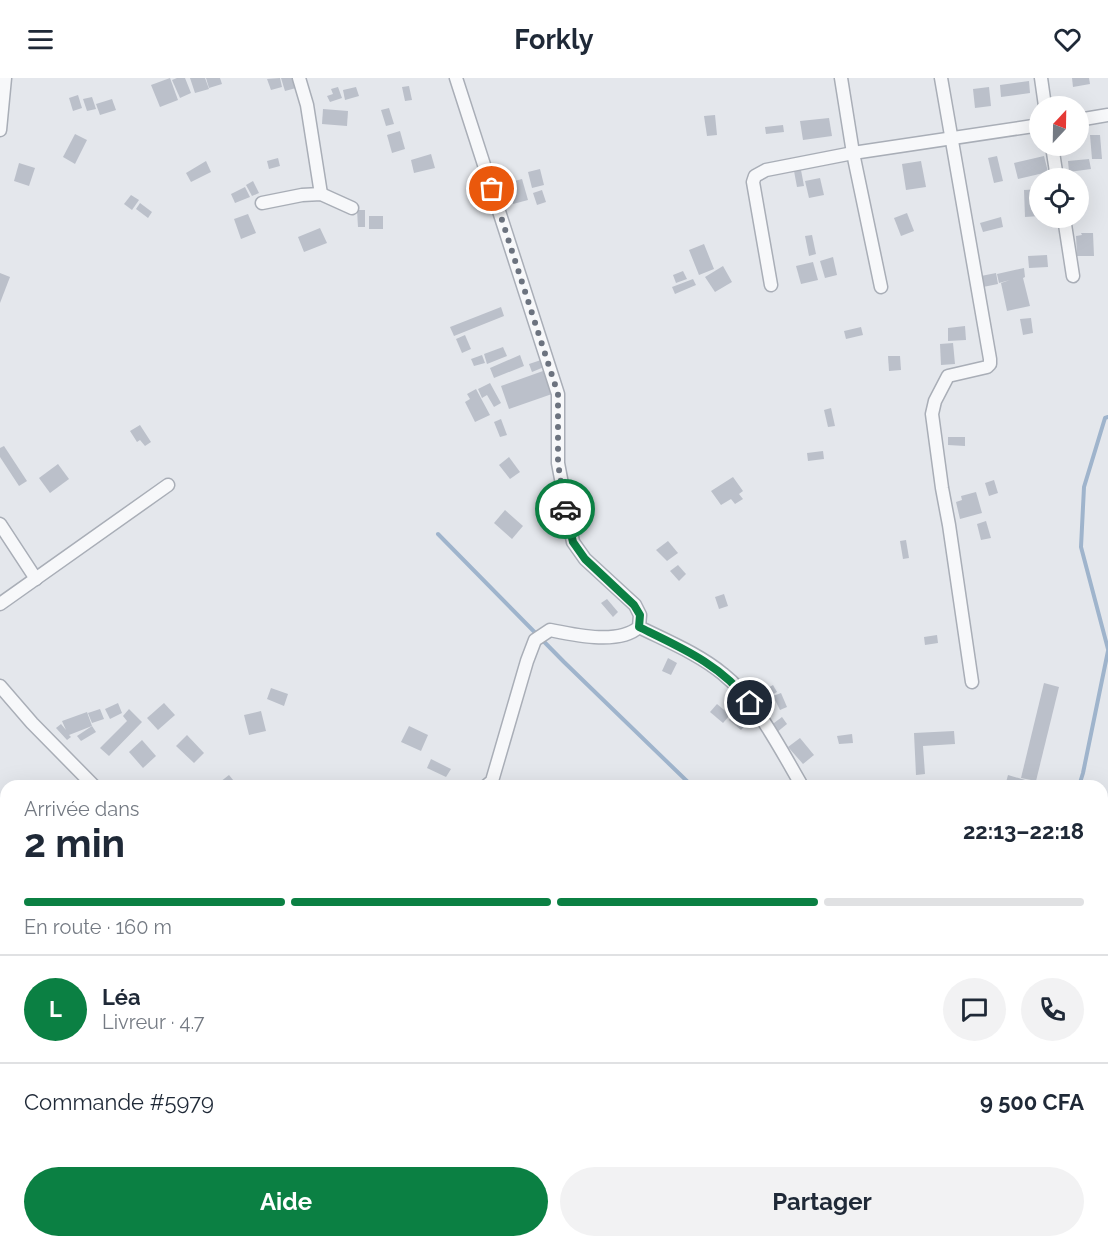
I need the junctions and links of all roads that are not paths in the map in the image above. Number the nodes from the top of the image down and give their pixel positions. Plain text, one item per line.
1 (5, 78) edge
2 (299, 78) edge
3 (456, 78) edge
4 (841, 78) edge
5 (941, 78) edge
6 (1041, 78) edge
7 (1044, 96) edge
8 (1108, 115) edge
9 (1089, 118) edge
10 (1029, 128) edge
11 (0, 130) edge
12 (952, 138) junction
13 (853, 153) junction
14 (321, 194) junction
15 (262, 203) dead end
16 (352, 208) dead end
17 (1066, 228) edge
18 (1073, 276) dead end
19 (771, 285) dead end
20 (881, 287) dead end
21 (168, 485) dead end
22 (0, 524) edge
23 (36, 579) junction
24 (0, 604) edge
25 (639, 627) junction
26 (972, 682) dead end
27 (0, 686) edge
28 (88, 780) edge
29 (492, 780) edge
30 (799, 780) edge

1 - 11 street
2 - 14 street
3 - 25 street
4 - 13 street
5 - 12 street
6 - 7 street
8 - 9 street
10 - 12 street
12 - 13 street
12 - 26 street
13 - 19 street
13 - 20 street
14 - 15 street
14 - 16 street
17 - 18 street
21 - 23 street
22 - 23 street
23 - 24 street
25 - 29 street
25 - 30 street
27 - 28 street

